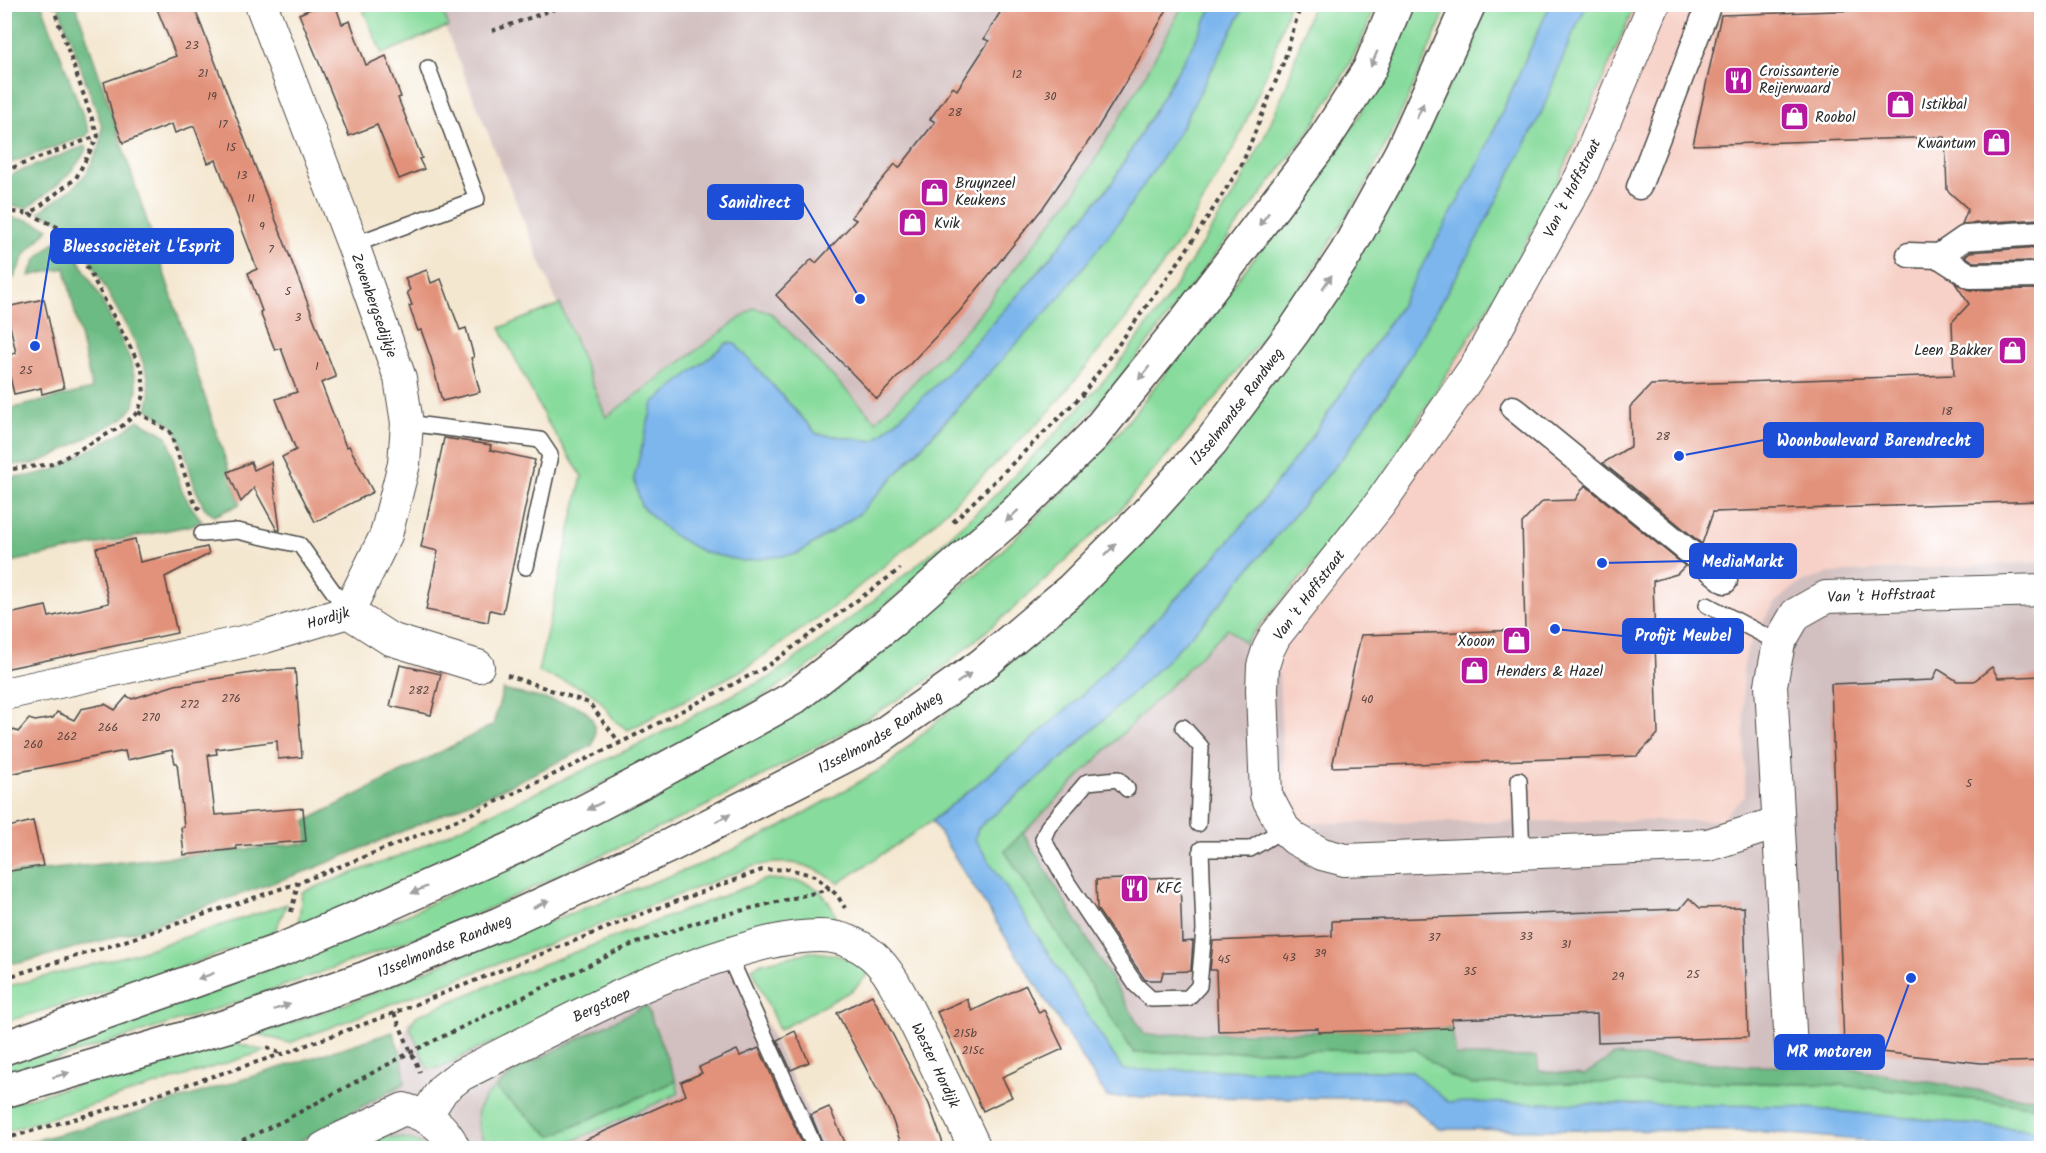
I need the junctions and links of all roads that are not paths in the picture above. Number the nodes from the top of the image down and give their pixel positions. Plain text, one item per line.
1 (261, 4) edge
2 (1396, 4) edge
3 (1654, 4) edge
4 (1709, 4) edge
5 (1468, 5) edge
6 (428, 68) dead end
7 (1639, 187) dead end
8 (2042, 233) edge
9 (353, 245) junction
10 (1909, 255) dead end
11 (1939, 256) junction
12 (2042, 275) edge
13 (1513, 408) dead end
14 (407, 423) junction
15 (202, 534) dead end
16 (526, 567) dead end
17 (1725, 581) dead end
18 (2042, 590) edge
19 (1707, 604) dead end
20 (348, 612) junction
21 (1779, 643) junction
22 (478, 666) road end
23 (4, 693) edge
24 (1183, 727) dead end
25 (1519, 780) dead end
26 (1127, 789) dead end
27 (1777, 823) junction
28 (1198, 825) dead end
29 (1284, 829) junction
30 (1522, 854) junction
31 (728, 954) junction
32 (895, 984) joint
33 (4, 1048) edge
34 (1791, 1049) dead end
35 (4, 1091) edge
36 (425, 1117) junction
37 (324, 1149) edge
38 (454, 1149) edge
39 (815, 1149) edge
40 (975, 1149) edge

1 - 9 street, Zevenbergsedijkje
2 -> 33 main road
3 - 29 street, Van 't Hoffstraat
4 - 7 street
35 -> 5 main road, IJsselmondse Randweg
6 - 9 lane
8 - 11 street
9 - 14 street, Zevenbergsedijkje
10 - 11 street
11 - 12 street
13 - 17 street
14 - 16 lane
14 - 20 street, Zevenbergsedijkje
15 - 20 lane
18 - 21 street, Van 't Hoffstraat
19 - 21 lane
20 - 22 street, Hordijk
20 - 23 street, Hordijk
21 - 27 street, Van 't Hoffstraat
24 - 28 lane
25 - 30 lane
26 - 29 lane
27 - 30 street, Van 't Hoffstraat
27 - 34 street, Van 't Hoffstraat
29 - 30 street, Van 't Hoffstraat
31 - 32 street, Bergstoep
31 - 36 street, Bergstoep
31 - 39 lane
32 - 40 street, Wester Hordijk
36 - 37 street
36 - 38 street

